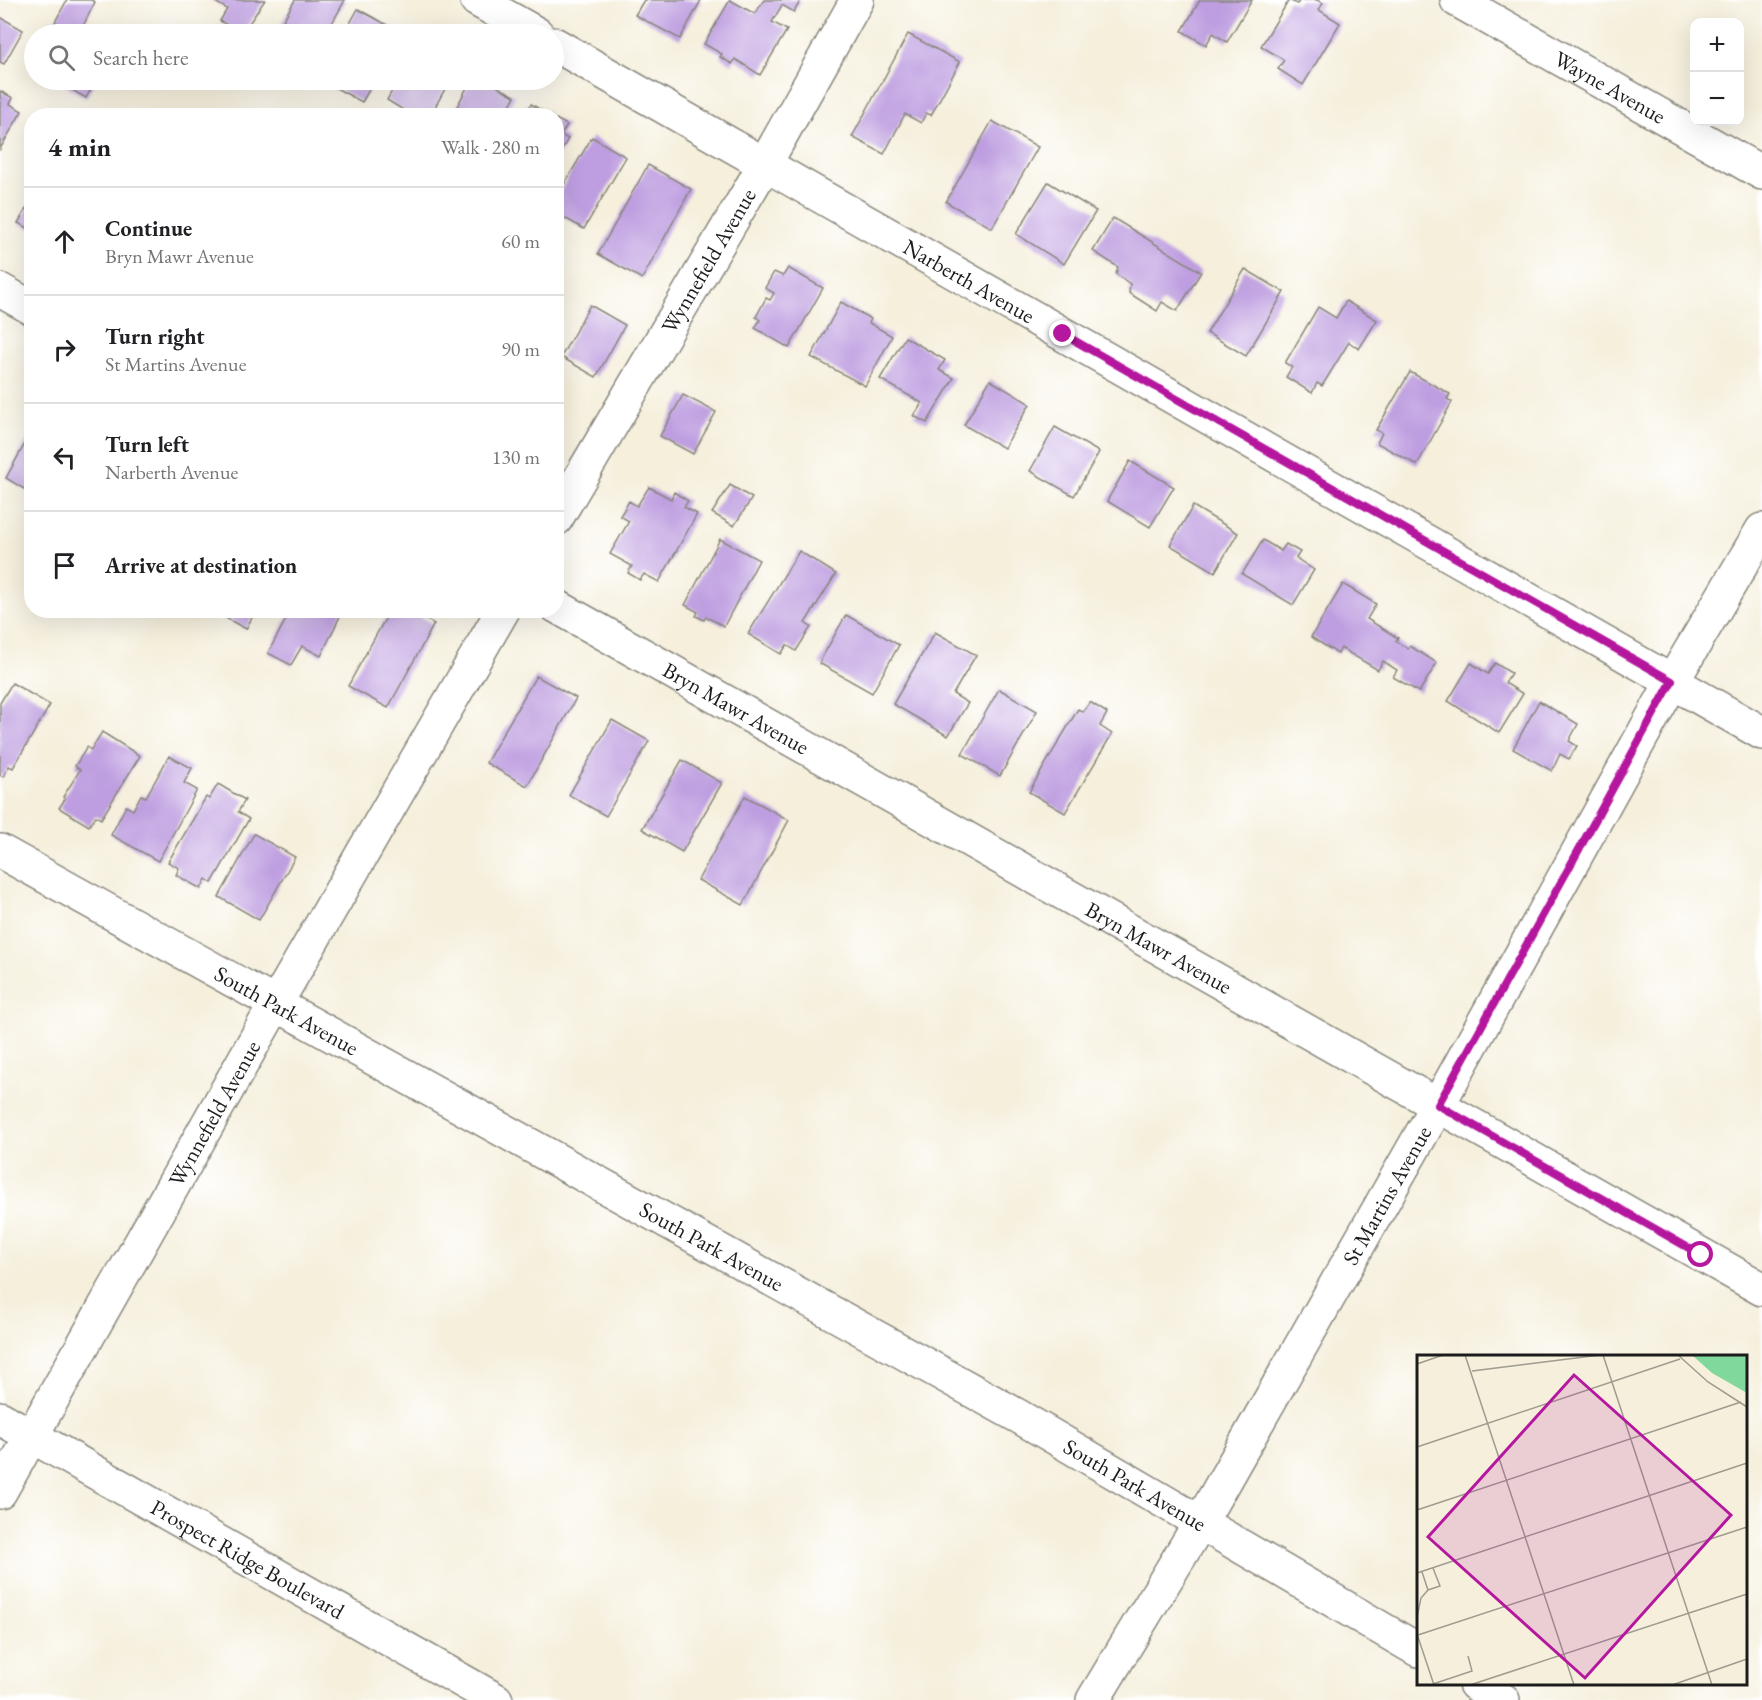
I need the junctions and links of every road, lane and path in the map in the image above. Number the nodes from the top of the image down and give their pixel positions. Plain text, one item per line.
1 (477, 0) edge
2 (857, 0) edge
3 (1456, 0) edge
4 (519, 24) edge
5 (564, 50) edge
6 (765, 164) junction
7 (1762, 173) edge
8 (0, 290) edge
9 (24, 304) edge
10 (564, 505) edge
11 (1762, 531) edge
12 (564, 611) edge
13 (498, 618) edge
14 (1672, 681) junction
15 (1762, 733) edge
16 (0, 851) edge
17 (275, 1005) junction
18 (1438, 1105) junction
19 (1762, 1289) edge
20 (0, 1418) edge
21 (32, 1436) junction
22 (0, 1492) edge
23 (1200, 1523) junction
24 (1417, 1649) edge
25 (1478, 1685) edge
26 (496, 1700) edge
27 (1093, 1700) edge
28 (1503, 1700) edge

1 - 4 street
2 - 6 street, Wynnefield Avenue
3 - 7 street, Wayne Avenue
5 - 6 street, Narberth Avenue
6 - 10 street, Wynnefield Avenue
6 - 14 street, Narberth Avenue
8 - 9 street
11 - 14 street, St Martins Avenue
12 - 18 street, Bryn Mawr Avenue
13 - 17 street, Wynnefield Avenue
14 - 15 street, Narberth Avenue
14 - 18 street, St Martins Avenue
16 - 17 street, South Park Avenue
17 - 21 street, Wynnefield Avenue
17 - 23 street, South Park Avenue
18 - 19 street, Bryn Mawr Avenue
18 - 23 street, St Martins Avenue
20 - 21 street, Prospect Ridge Boulevard
21 - 22 street, Wynnefield Avenue
21 - 26 street, Prospect Ridge Boulevard
23 - 24 street, South Park Avenue
23 - 27 street, St Martins Avenue
25 - 28 street

